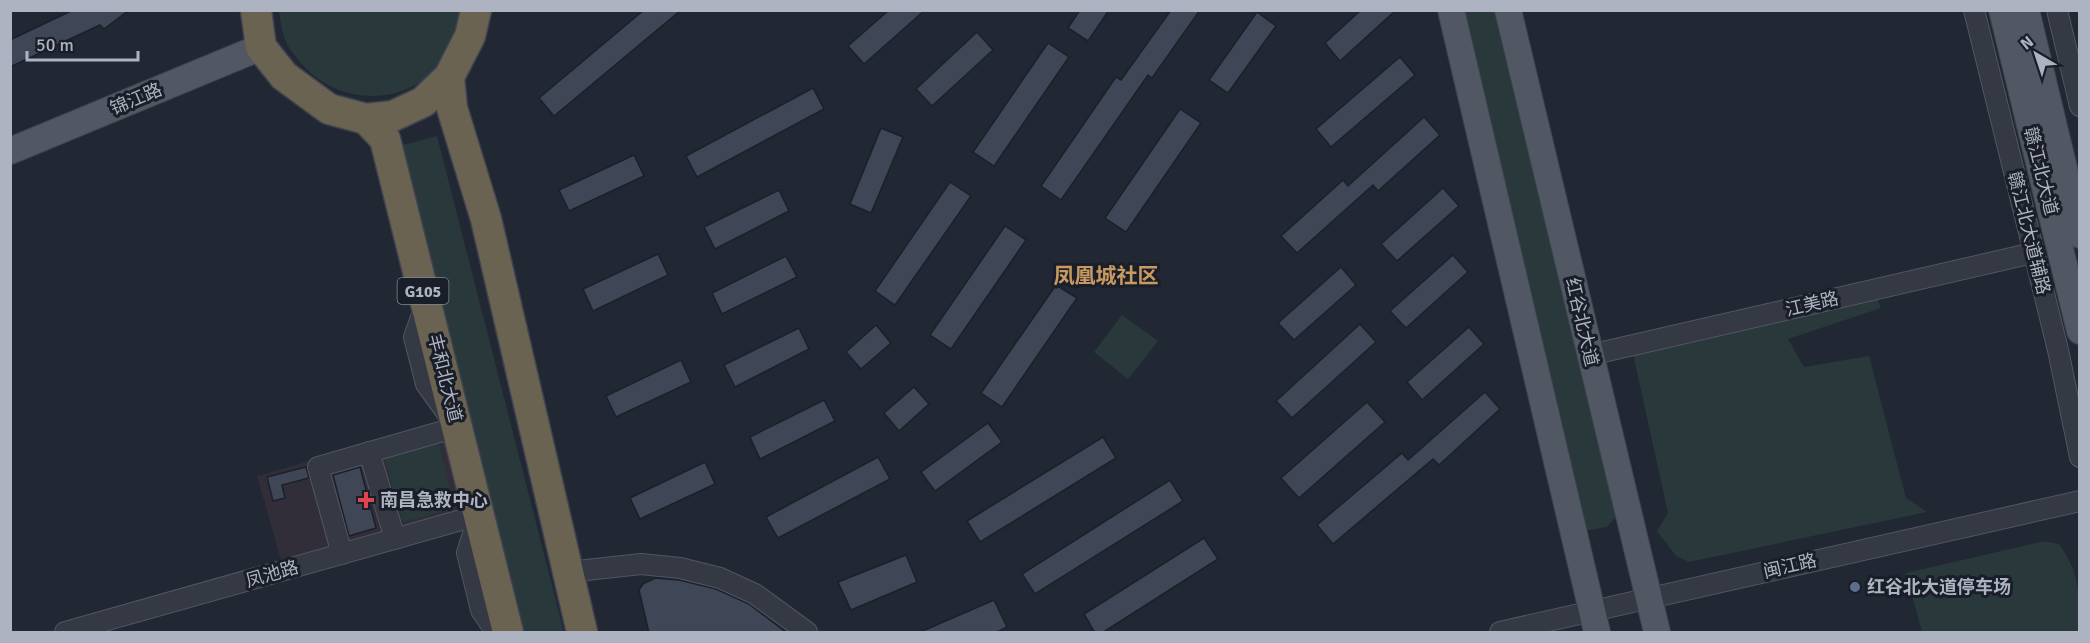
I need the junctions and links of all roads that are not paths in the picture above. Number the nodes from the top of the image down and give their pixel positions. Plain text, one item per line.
1 (256, 10) edge
2 (476, 10) edge
3 (1451, 10) edge
4 (1508, 10) edge
5 (1974, 10) edge
6 (2002, 10) edge
7 (2026, 10) edge
8 (2057, 10) edge
9 (261, 47) junction
10 (449, 78) junction
11 (2079, 106) edge
12 (366, 119) junction
13 (10, 151) edge
14 (2079, 235) edge
15 (2033, 253) junction
16 (2079, 331) edge
17 (1590, 355) junction
18 (457, 427) junction
19 (369, 452) junction
20 (2079, 457) edge
21 (2079, 501) edge
22 (479, 515) junction
23 (395, 539) junction
24 (342, 554) junction
25 (567, 572) junction
26 (1649, 598) junction
27 (1594, 622) edge
28 (106, 627) edge
29 (65, 633) edge
30 (496, 633) edge
31 (508, 633) edge
32 (582, 633) edge
33 (807, 633) edge
34 (1500, 633) edge
35 (1657, 633) edge

1 - 9 highway
2 - 10 highway
3 - 27 main road
4 - 17 main road, 红谷北大道
5 - 15 street, 赣江北大道辅路
6 - 16 main road, 赣江北大道
7 - 14 main road, 赣江北大道
8 - 11 street
9 - 12 highway
9 - 13 main road, 锦江路
10 - 12 highway
10 - 25 highway
12 - 18 highway, 丰和北大道 / G105
15 - 17 street, 江美路
15 - 20 street, 赣江北大道辅路
17 - 26 main road, 红谷北大道
18 - 19 street
18 - 22 highway, 丰和北大道 / G105
19 - 23 street
19 - 24 street
21 - 26 street, 闽江路
22 - 23 street, 凤池路
22 - 30 street
22 - 31 highway, 丰和北大道 / G105
23 - 24 street, 凤池路
24 - 28 street, 凤池路
25 - 32 highway
25 - 33 street
26 - 27 street, 闽江路
26 - 35 main road, 红谷北大道
27 - 34 street, 闽江路
28 - 29 street, 凤池路

